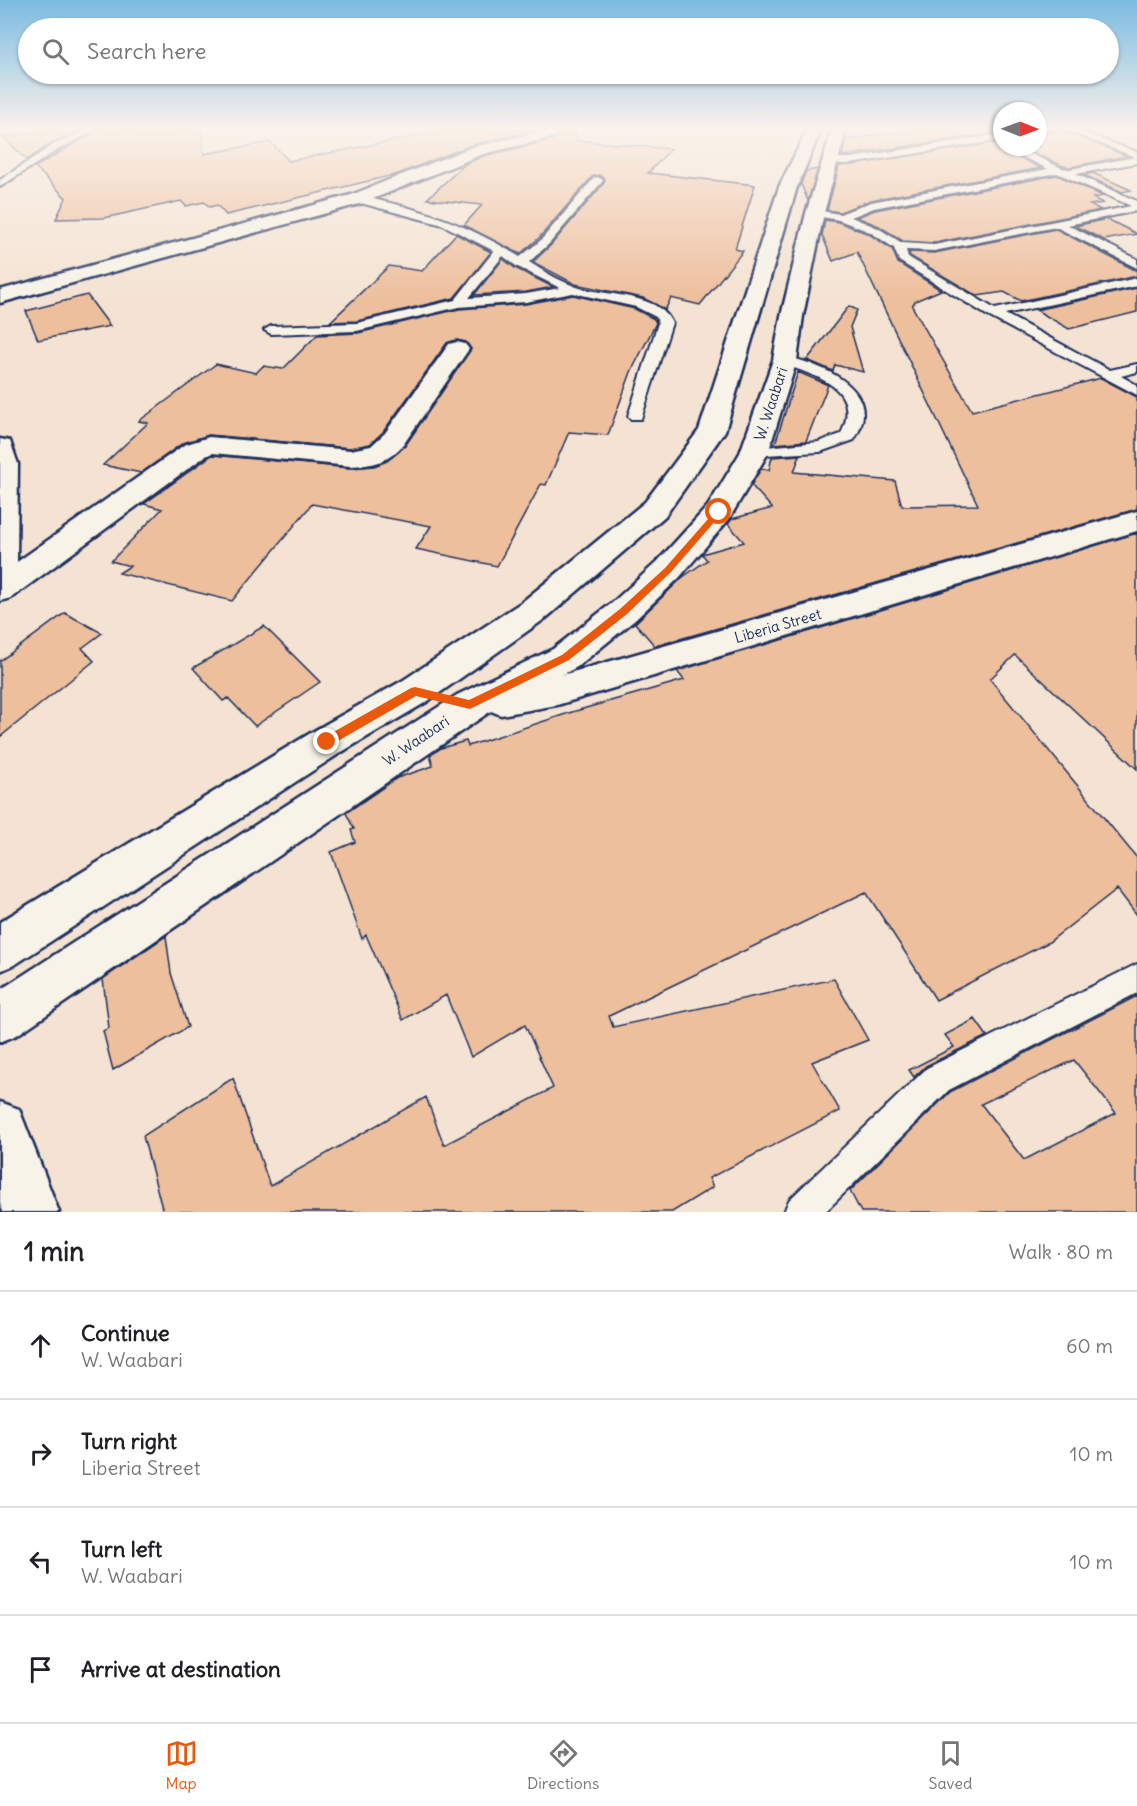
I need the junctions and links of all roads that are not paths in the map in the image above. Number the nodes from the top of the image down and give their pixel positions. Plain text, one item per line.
1 (388, 187) edge
2 (592, 187) edge
3 (788, 187) edge
4 (831, 187) edge
5 (969, 187) edge
6 (1094, 187) edge
7 (357, 199) junction
8 (1137, 206) edge
9 (828, 215) junction
10 (1056, 223) junction
11 (899, 246) junction
12 (501, 250) junction
13 (520, 263) junction
14 (1137, 264) edge
15 (1137, 282) edge
16 (572, 290) junction
17 (0, 297) edge
18 (459, 303) junction
19 (993, 313) junction
20 (272, 330) dead end
21 (457, 349) dead end
22 (785, 360) junction
23 (1137, 368) edge
24 (1108, 375) junction
25 (1137, 391) edge
26 (636, 416) dead end
27 (0, 447) edge
28 (754, 453) junction
29 (1137, 521) edge
30 (1, 589) edge
31 (415, 691) junction
32 (470, 705) junction
33 (0, 948) edge
34 (1137, 978) edge
35 (0, 1018) edge
36 (0, 1128) edge
37 (31, 1212) edge
38 (801, 1212) edge

1 - 7 main road
2 - 13 lane
3 - 31 main road
4 - 9 main road, W. Waabari
5 - 9 lane
6 - 8 lane
7 - 12 lane
7 - 17 main road
8 - 10 lane
9 - 11 lane
9 - 22 main road, W. Waabari
10 - 11 lane
10 - 14 lane
11 - 19 lane
12 - 13 lane
12 - 18 lane
13 - 16 lane
15 - 19 lane
16 - 18 lane
16 - 26 lane
18 - 20 lane
19 - 24 lane
21 - 30 main road
22 - 28 main road, W. Waabari
22 - 28 lane
23 - 24 lane
24 - 25 lane
27 - 30 main road
28 - 32 main road, W. Waabari
29 - 32 main road, Liberia Street
31 - 32 main road, Liberia Street
31 - 33 main road
32 - 35 main road, W. Waabari
34 - 38 lane
36 - 37 main road

